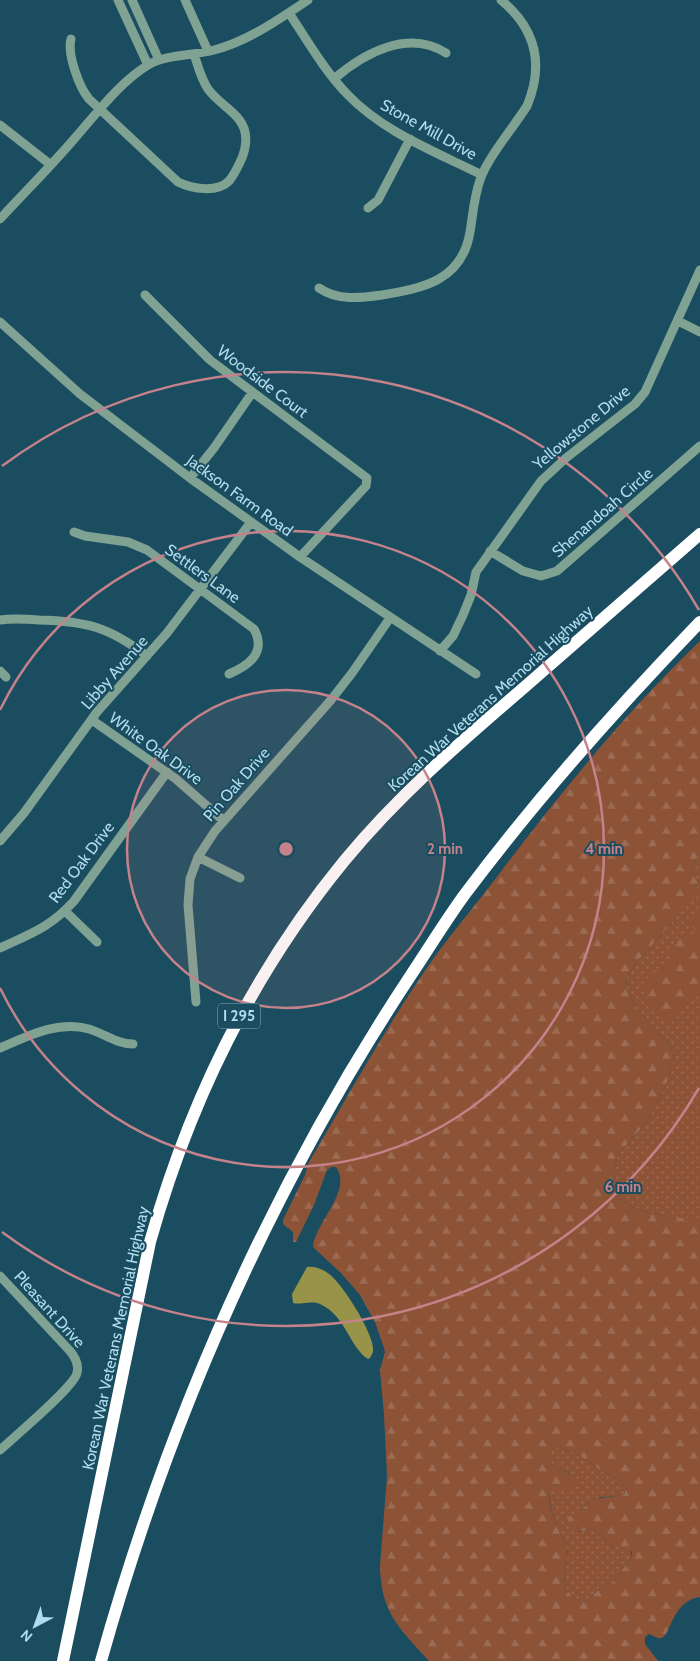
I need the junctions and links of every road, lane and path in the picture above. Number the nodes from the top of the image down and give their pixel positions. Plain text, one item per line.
1 (118, 0) edge
2 (132, 0) edge
3 (185, 0) edge
4 (308, 0) edge
5 (501, 0) edge
6 (289, 13) junction
7 (72, 39) dead end
8 (208, 51) junction
9 (446, 53) dead end
10 (194, 54) junction
11 (159, 60) junction
12 (148, 65) junction
13 (334, 79) junction
14 (100, 110) junction
15 (0, 125) edge
16 (410, 139) junction
17 (51, 165) junction
18 (482, 175) junction
19 (368, 208) dead end
20 (0, 219) edge
21 (700, 270) edge
22 (319, 288) dead end
23 (145, 295) dead end
24 (678, 320) junction
25 (0, 322) edge
26 (700, 332) edge
27 (252, 393) junction
28 (700, 446) edge
29 (190, 478) junction
30 (251, 522) junction
31 (74, 532) dead end
32 (700, 534) edge
33 (490, 552) junction
34 (300, 557) junction
35 (201, 589) junction
36 (390, 618) junction
37 (0, 620) edge
38 (700, 622) edge
39 (440, 651) junction
40 (147, 656) junction
41 (229, 674) dead end
42 (476, 674) dead end
43 (92, 720) junction
44 (167, 772) junction
45 (224, 821) junction
46 (0, 841) edge
47 (198, 857) junction
48 (240, 878) dead end
49 (65, 911) junction
50 (96, 942) dead end
51 (0, 948) edge
52 (196, 1002) dead end
53 (133, 1044) dead end
54 (0, 1048) edge
55 (0, 1276) edge
56 (0, 1450) edge
57 (63, 1661) edge
58 (101, 1661) edge

1 - 12 street
2 - 11 street
3 - 8 street
4 - 6 street
5 - 18 street
6 - 8 street
6 - 13 street, Stone Mill Drive
7 - 14 street
8 - 10 street
9 - 13 street
10 - 11 street
10 - 14 street
11 - 12 street
12 - 14 street
13 - 16 street, Stone Mill Drive
14 - 17 street
15 - 17 street
16 - 18 street, Stone Mill Drive
16 - 19 street
17 - 20 street
18 - 22 street
21 - 24 street, Yellowstone Drive
23 - 27 street, Woodside Court
24 - 26 street
24 - 33 street, Yellowstone Drive
25 - 29 street, Jackson Farm Road
27 - 29 street
27 - 34 street, Woodside Court
28 - 33 street, Shenandoah Circle
29 - 30 street, Jackson Farm Road
30 - 34 street, Jackson Farm Road
30 - 35 street, Libby Avenue
31 - 35 street, Settlers Lane
32 - 57 highway, Korean War Veterans Memorial Highway / I 295
33 - 39 street, Yellowstone Drive
34 - 36 street, Jackson Farm Road
35 - 40 street, Libby Avenue
35 - 41 street, Settlers Lane
36 - 39 street, Jackson Farm Road
36 - 45 street, Pin Oak Drive
37 - 40 street
38 - 58 highway
39 - 42 street, Jackson Farm Road
40 - 43 street, Libby Avenue
43 - 44 street, White Oak Drive
43 - 46 street, Libby Avenue
44 - 45 street, White Oak Drive
44 - 49 street, Red Oak Drive
45 - 47 street, Pin Oak Drive
47 - 48 street
47 - 52 street, Pin Oak Drive
49 - 50 street
49 - 51 street, Red Oak Drive
53 - 54 street
55 - 56 street, Pleasant Drive

